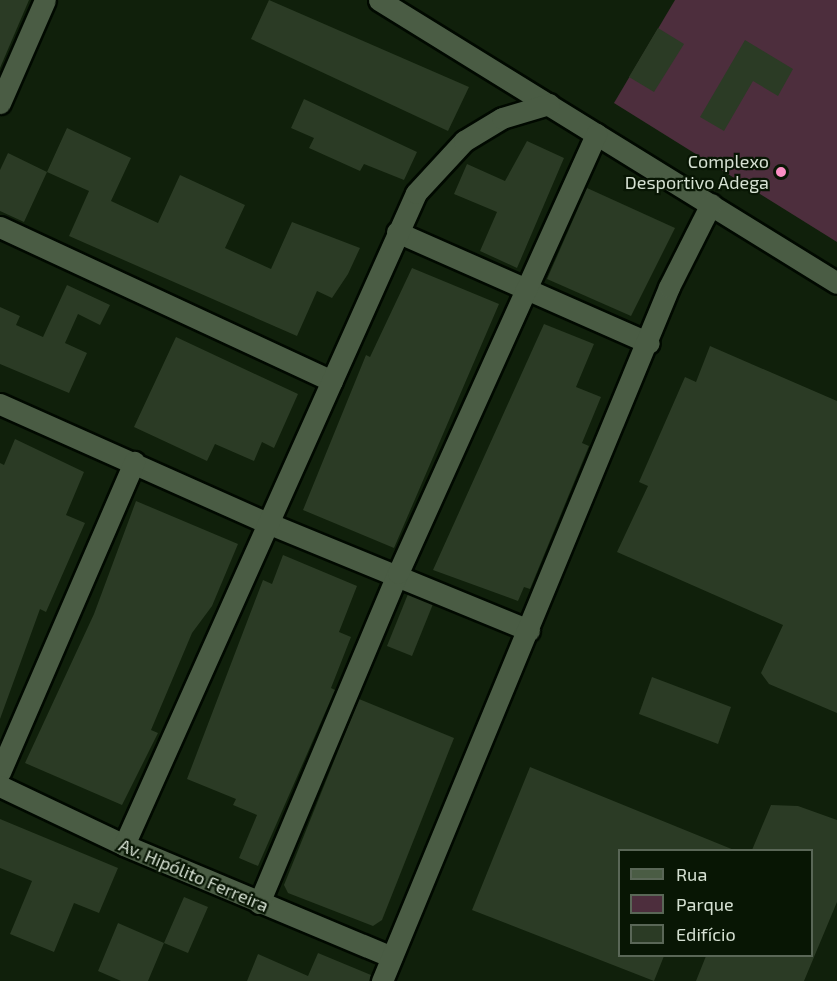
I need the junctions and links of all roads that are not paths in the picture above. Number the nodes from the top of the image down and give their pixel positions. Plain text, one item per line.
1 (45, 0) edge
2 (379, 0) edge
3 (0, 103) edge
4 (549, 104) junction
5 (596, 134) junction
6 (711, 204) junction
7 (0, 227) edge
8 (397, 232) junction
9 (837, 283) edge
10 (525, 288) junction
11 (649, 343) junction
12 (332, 381) junction
13 (1, 406) edge
14 (134, 462) junction
15 (270, 524) junction
16 (398, 573) junction
17 (529, 630) junction
18 (0, 772) edge
19 (0, 786) edge
20 (124, 845) junction
21 (259, 903) junction
22 (392, 957) junction
23 (382, 981) edge

1 - 3 street
2 - 4 street
4 - 5 street
4 - 8 street
5 - 6 street
5 - 10 street
6 - 9 street
6 - 11 street
7 - 12 street
8 - 10 street
8 - 12 street
10 - 11 street
10 - 16 street
11 - 17 street
12 - 15 street
13 - 14 street
14 - 15 street
14 - 18 street
15 - 16 street
15 - 20 street
16 - 17 street
16 - 21 street
17 - 22 street
19 - 20 street, Av. Hipólito Ferreira
20 - 21 street, Av. Hipólito Ferreira
21 - 22 street, Av. Hipólito Ferreira
22 - 23 street

